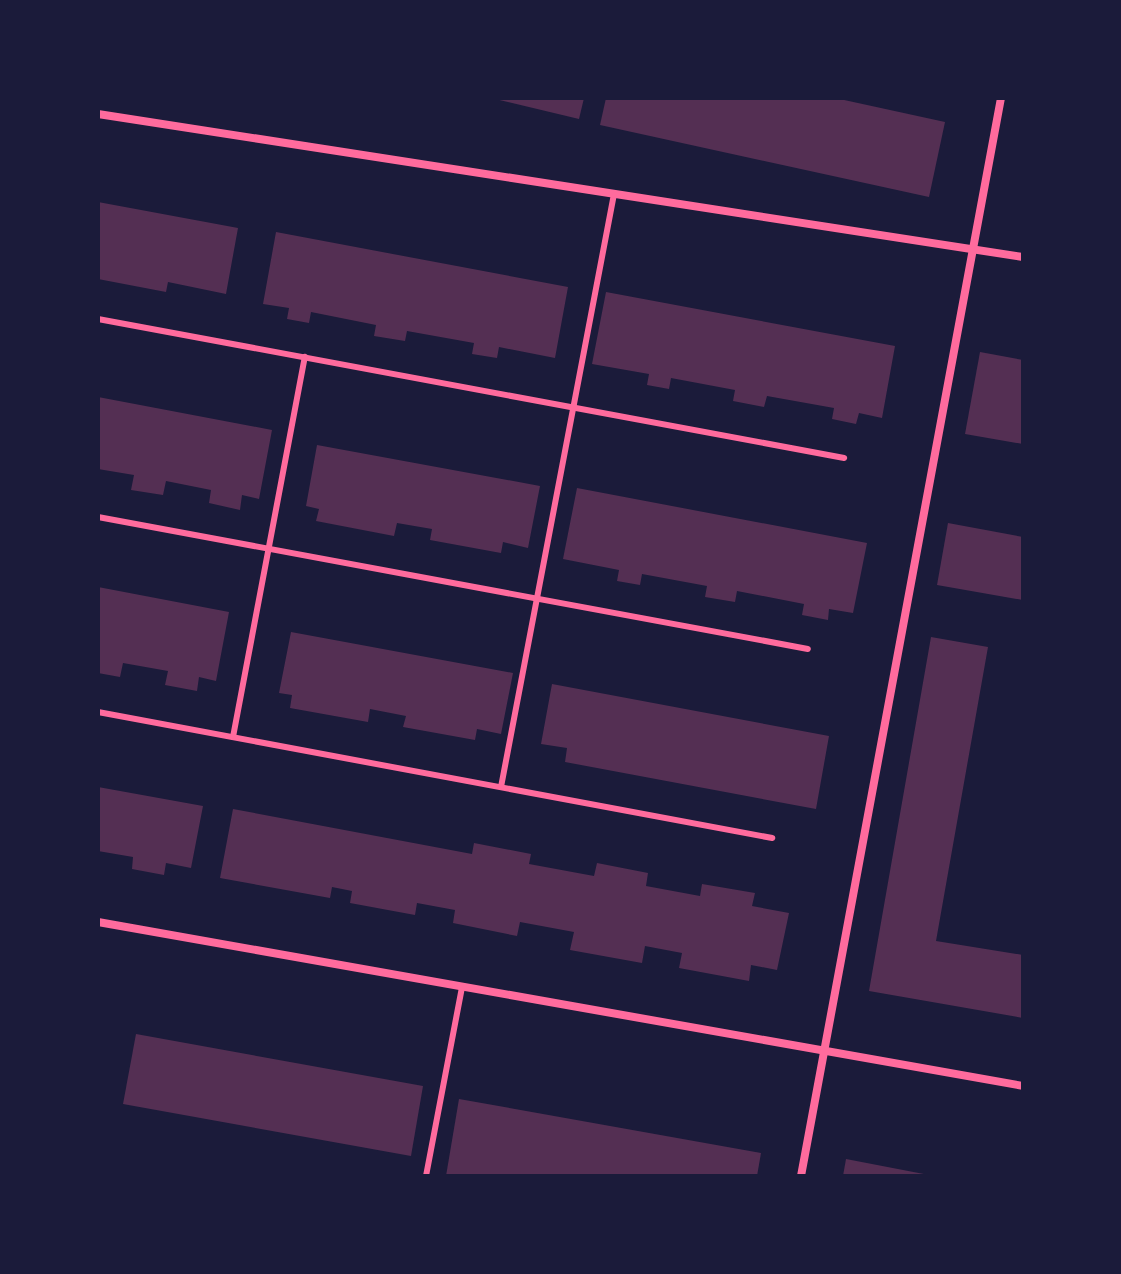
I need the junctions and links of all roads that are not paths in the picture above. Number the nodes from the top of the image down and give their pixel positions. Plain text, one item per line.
1 (1001, 98) edge
2 (98, 114) edge
3 (614, 194) junction
4 (973, 249) junction
5 (1023, 257) edge
6 (98, 319) edge
7 (305, 357) junction
8 (573, 408) junction
9 (844, 458) dead end
10 (98, 517) edge
11 (269, 549) junction
12 (537, 599) junction
13 (808, 649) dead end
14 (98, 712) edge
15 (233, 737) junction
16 (501, 787) junction
17 (772, 838) dead end
18 (98, 922) edge
19 (462, 987) junction
20 (824, 1050) junction
21 (1023, 1086) edge
22 (426, 1176) edge
23 (801, 1176) edge

1 - 4 street
2 - 3 street
3 - 4 street
3 - 8 lane
4 - 5 street
4 - 20 street
6 - 7 lane
7 - 8 lane
7 - 11 lane
8 - 9 lane
8 - 12 lane
10 - 11 lane
11 - 12 lane
11 - 15 lane
12 - 13 lane
12 - 16 lane
14 - 15 lane
15 - 16 lane
16 - 17 lane
18 - 19 street
19 - 20 street
19 - 22 lane
20 - 21 street
20 - 23 street

